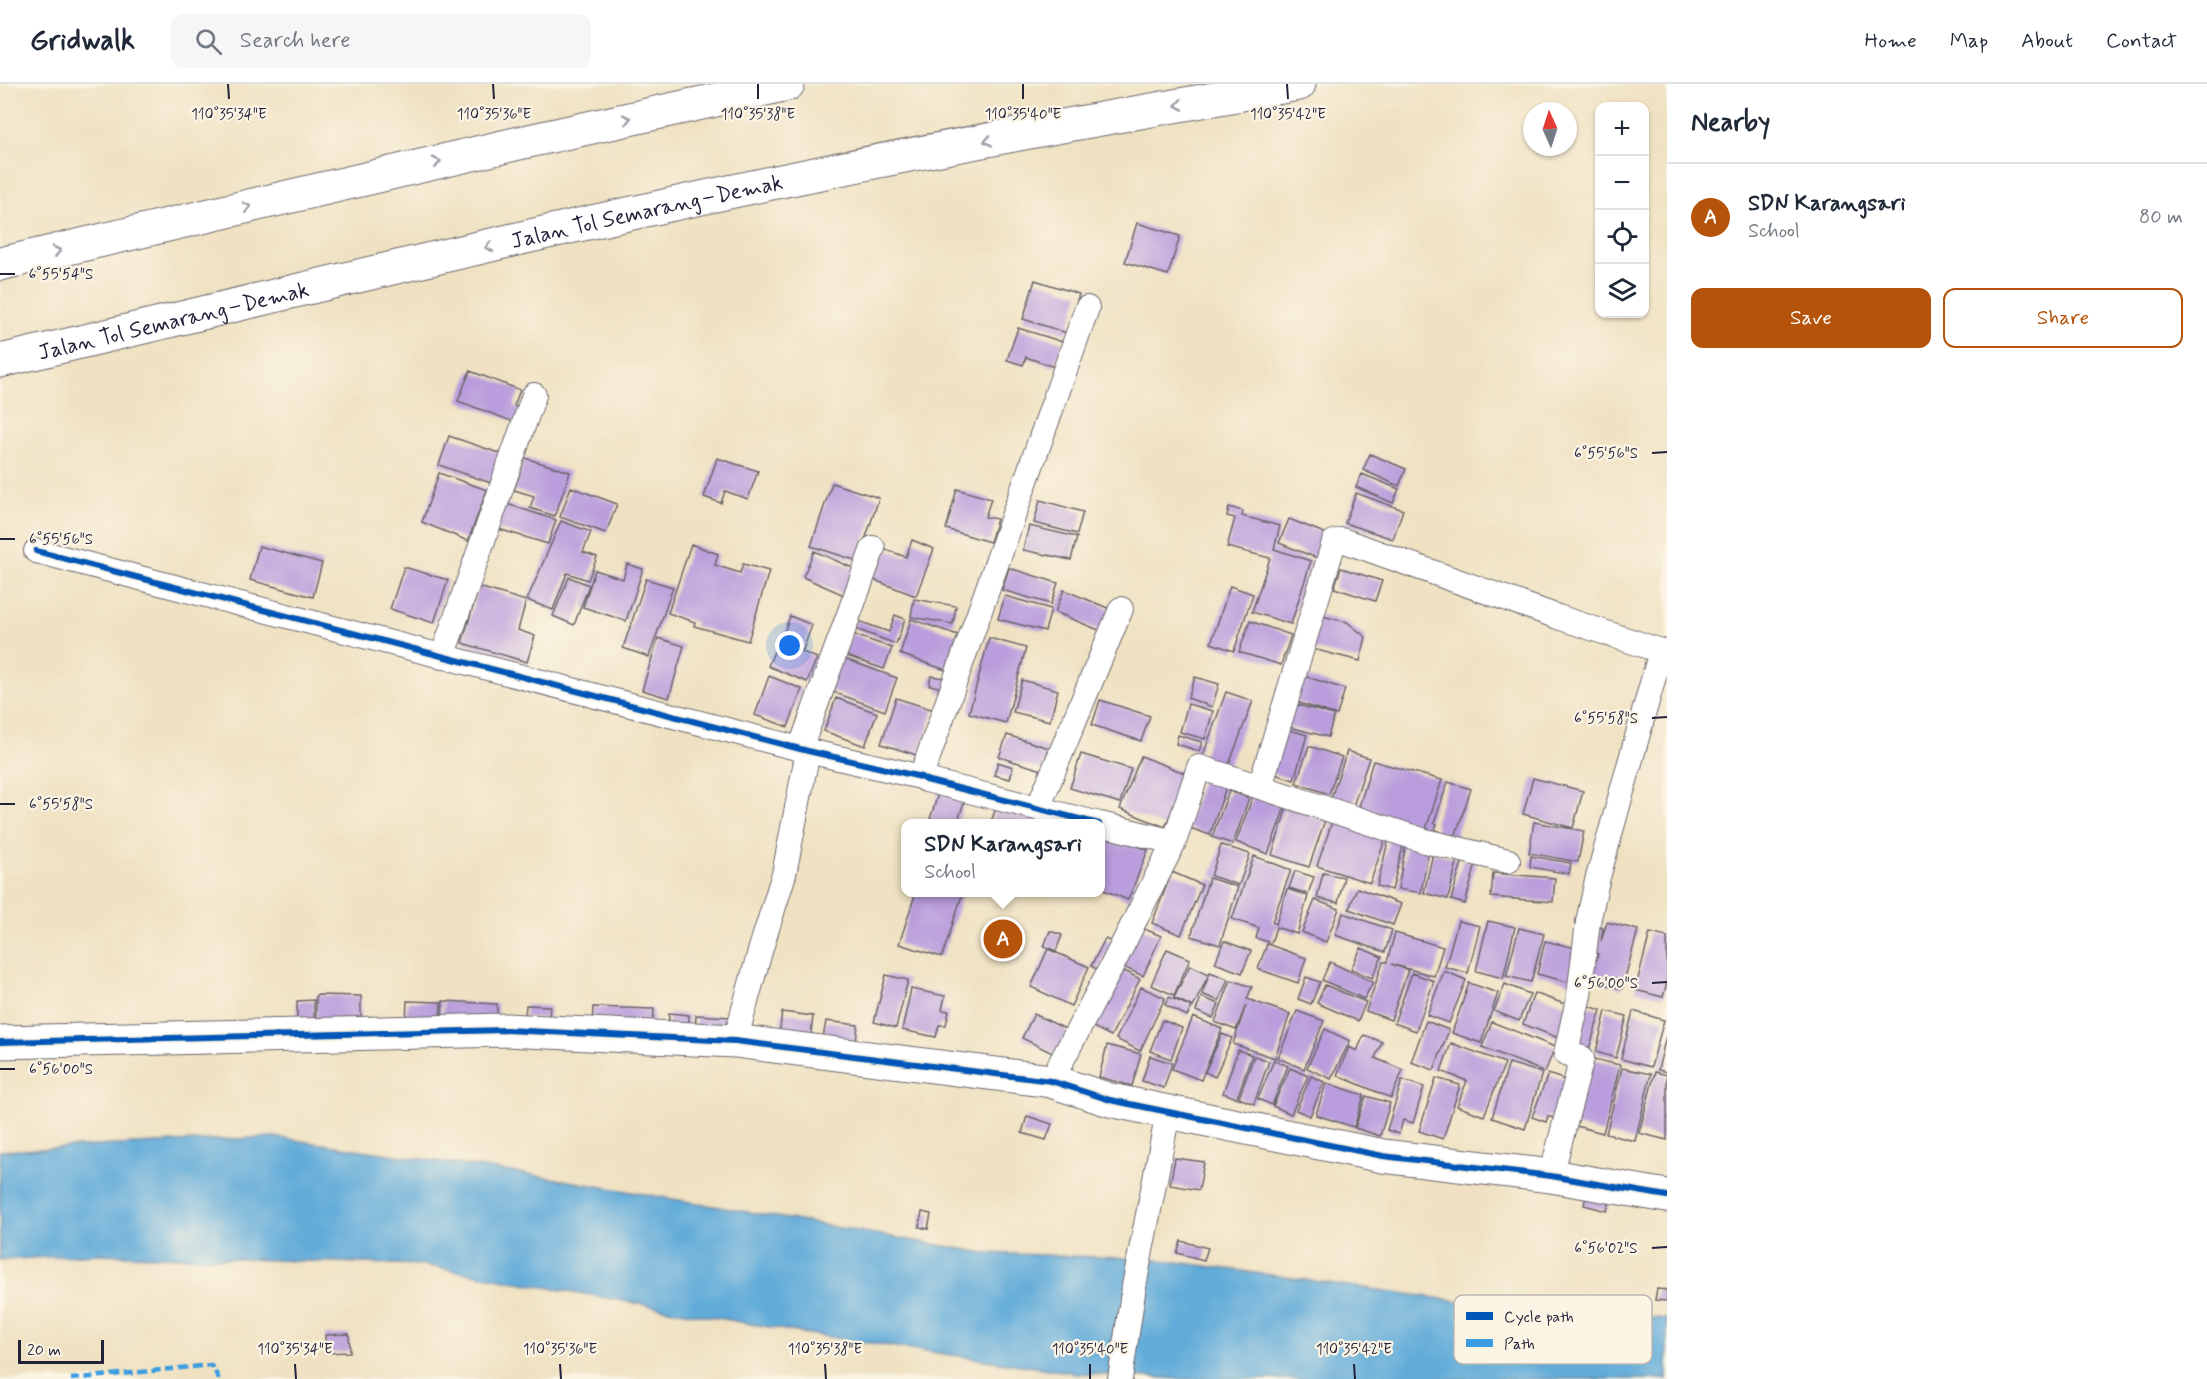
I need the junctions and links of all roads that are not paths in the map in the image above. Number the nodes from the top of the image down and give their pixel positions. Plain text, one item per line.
1 (788, 84) edge
2 (1299, 84) edge
3 (0, 264) edge
4 (1086, 308) dead end
5 (0, 361) edge
6 (534, 395) dead end
7 (873, 548) dead end
8 (36, 551) dead end
9 (1121, 609) dead end
10 (1664, 652) edge
11 (442, 657) junction
12 (804, 750) junction
13 (921, 777) junction
14 (1260, 787) junction
15 (1038, 808) junction
16 (1081, 819) edge
17 (1105, 825) edge
18 (1174, 842) junction
19 (1508, 861) dead end
20 (735, 1041) junction
21 (0, 1042) edge
22 (1051, 1081) junction
23 (1168, 1113) junction
24 (1551, 1176) junction
25 (1667, 1196) edge
26 (1120, 1379) edge

3 -> 1 main road
2 -> 5 main road, Jalan Tol Semarang–Demak
4 - 13 street
6 - 11 street
7 - 12 street
8 - 11 street
9 - 15 street
10 - 14 street
10 - 24 street
11 - 12 street
12 - 13 street
12 - 20 street
13 - 15 street
14 - 18 street
14 - 19 street
15 - 16 street
17 - 18 street
18 - 22 street
20 - 21 main road
20 - 22 main road
22 - 23 main road
23 - 24 main road
23 - 26 street
24 - 25 main road

